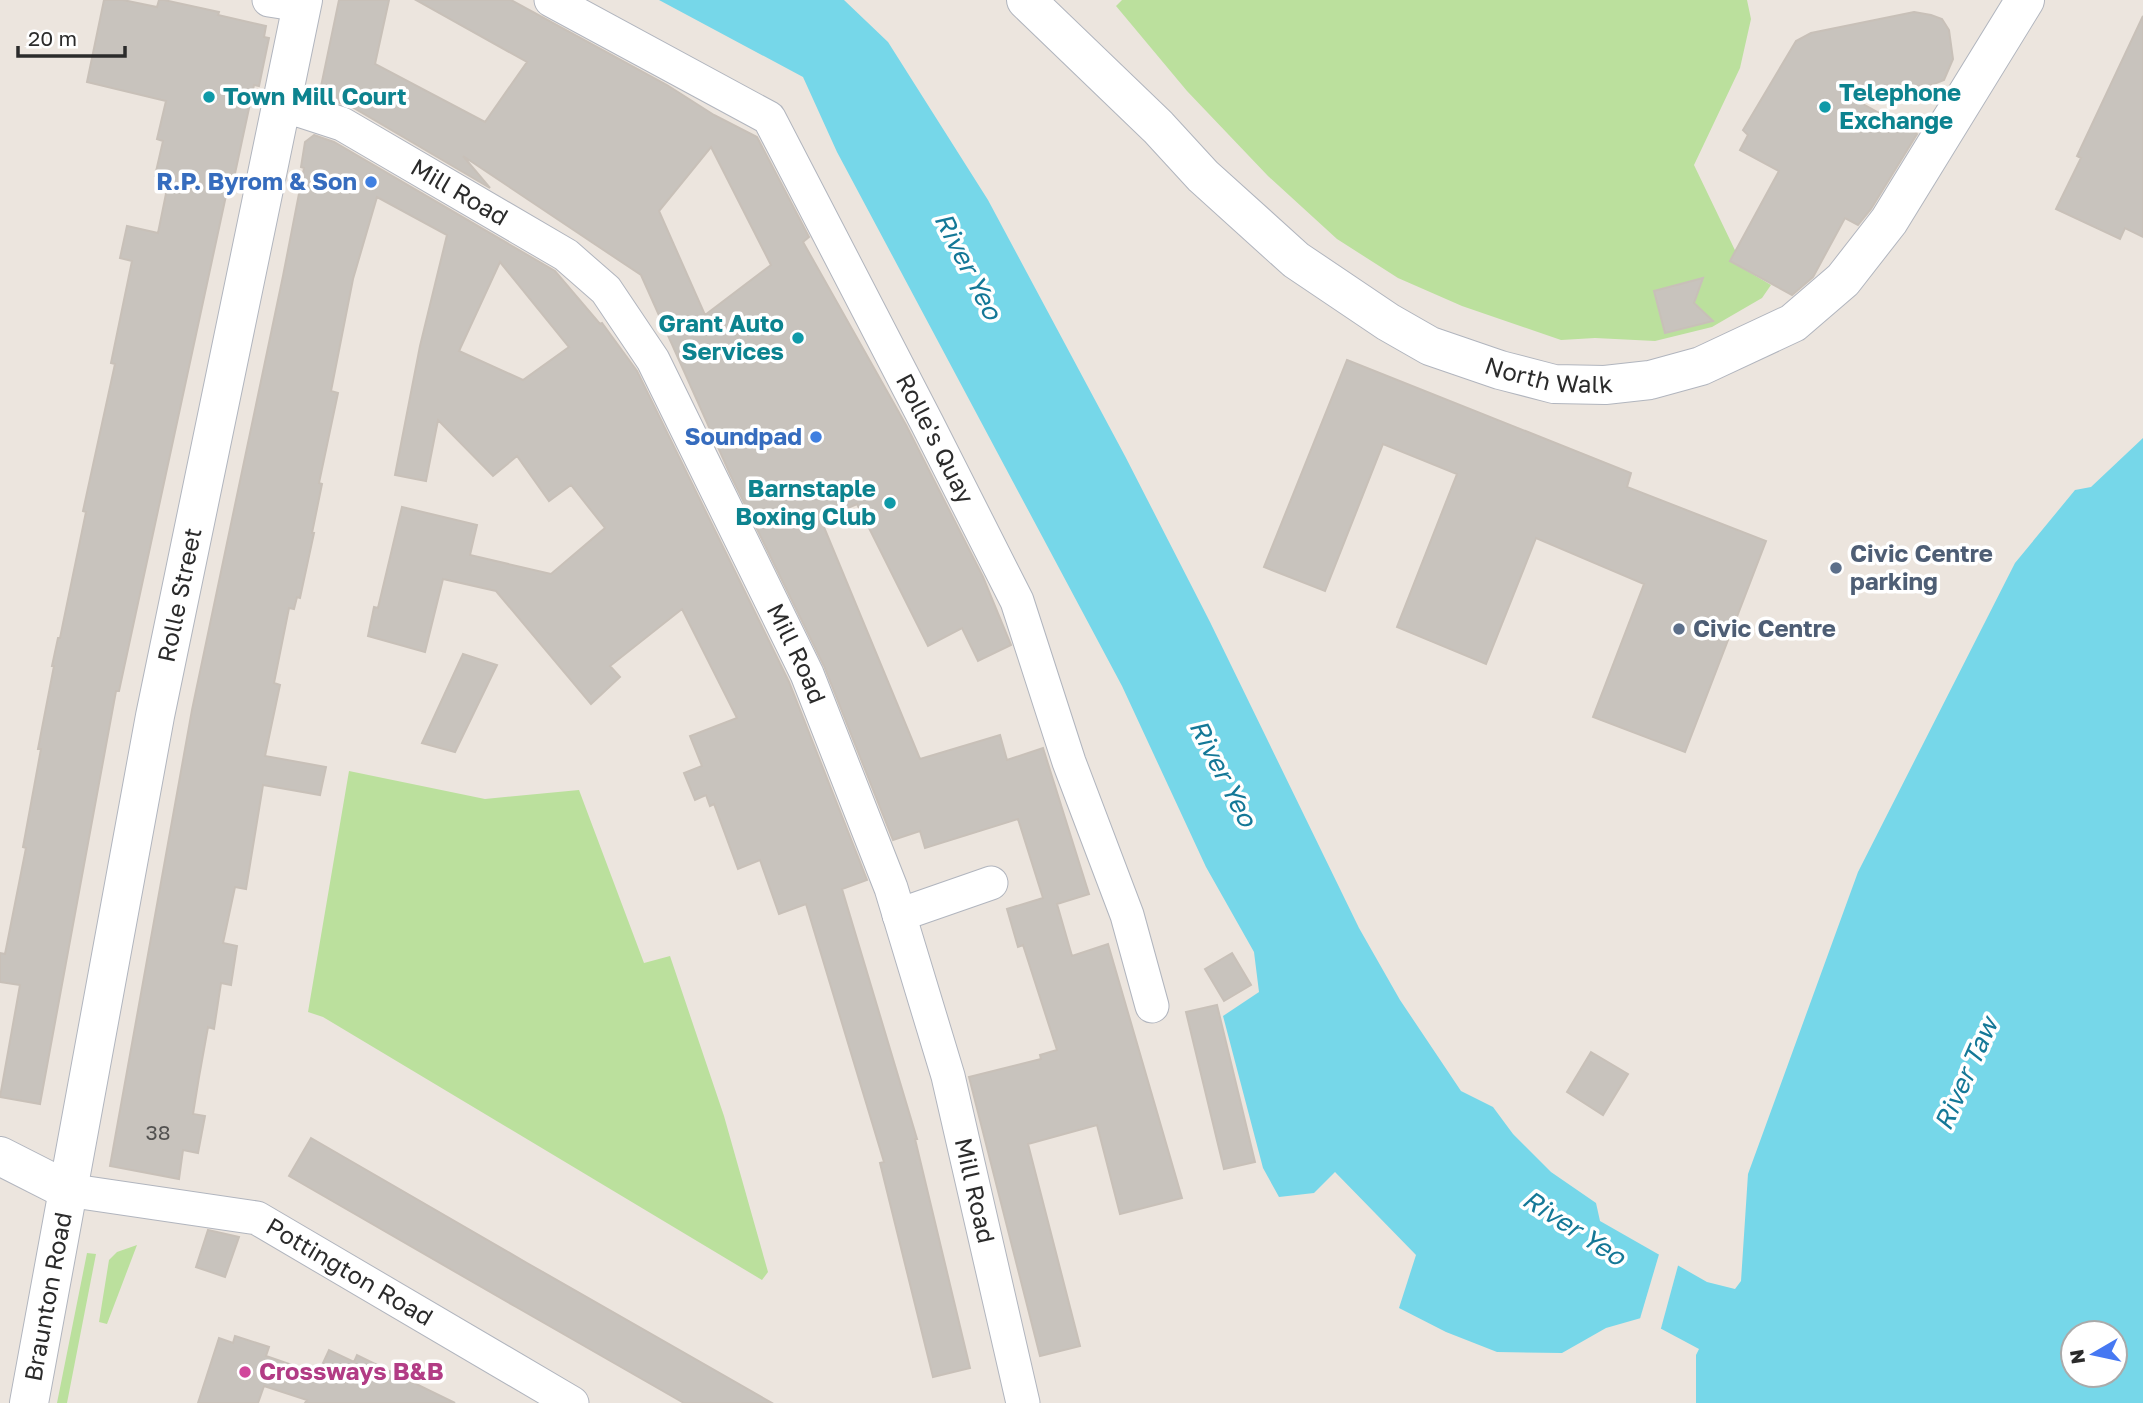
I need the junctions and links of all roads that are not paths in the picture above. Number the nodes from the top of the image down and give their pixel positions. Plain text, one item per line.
1 (551, 0) edge
2 (1026, 0) edge
3 (2025, 0) edge
4 (291, 2) edge
5 (282, 108) junction
6 (991, 883) dead end
7 (899, 915) junction
8 (1152, 1006) dead end
9 (0, 1156) edge
10 (68, 1190) junction
11 (29, 1403) edge
12 (572, 1403) edge
13 (1023, 1403) edge

1 - 8 street, Rolle's Quay
2 - 3 main road, North Walk
4 - 5 main road, Rolle Street
5 - 7 street, Mill Road
5 - 10 main road, Rolle Street
6 - 7 street
7 - 13 street, Mill Road
9 - 10 main road
10 - 11 main road, Braunton Road
10 - 12 street, Pottington Road

